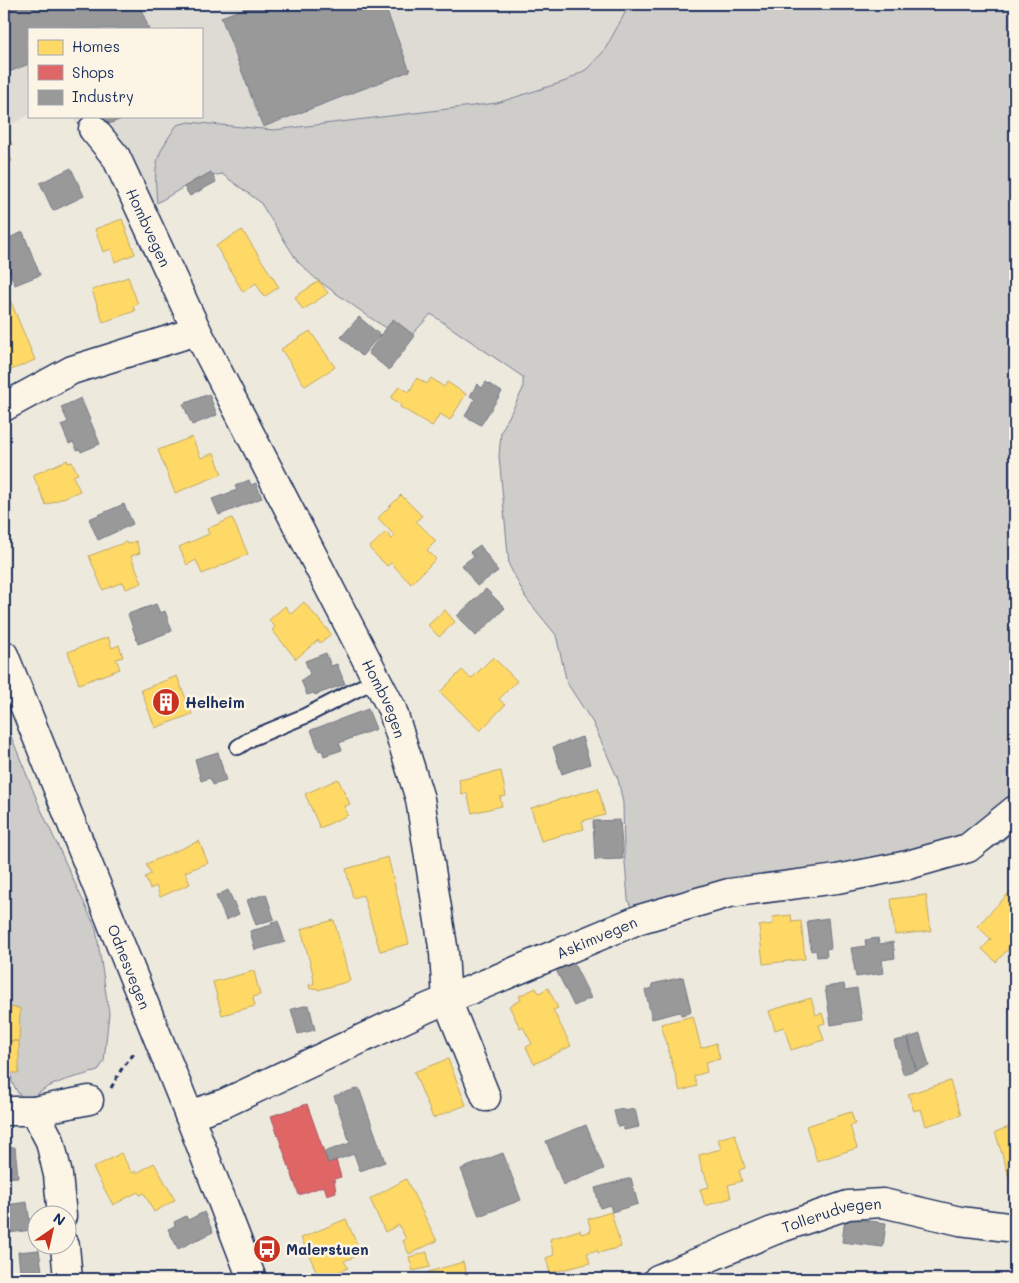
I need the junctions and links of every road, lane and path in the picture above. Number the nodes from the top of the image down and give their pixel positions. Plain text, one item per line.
1 (93, 129) dead end
2 (197, 331) junction
3 (4, 407) edge
4 (4, 655) edge
5 (377, 679) junction
6 (238, 747) dead end
7 (1015, 810) edge
8 (448, 1000) junction
9 (486, 1097) dead end
10 (89, 1100) dead end
11 (4, 1111) edge
12 (34, 1111) junction
13 (189, 1115) junction
14 (61, 1206) edge
15 (1015, 1228) edge
16 (66, 1256) edge
17 (661, 1278) edge
18 (68, 1279) edge
19 (252, 1279) edge

1 - 2 street, Hombvegen
2 - 3 street
2 - 5 street, Hombvegen
4 - 13 street, Odnesvegen
5 - 6 lane
5 - 8 street, Hombvegen
7 - 8 street, Askimvegen
8 - 9 street, Hombvegen
8 - 13 street, Askimvegen
10 - 12 street
11 - 12 street
12 - 14 street
13 - 19 street, Odnesvegen
15 - 17 street, Tollerudvegen
16 - 18 street

